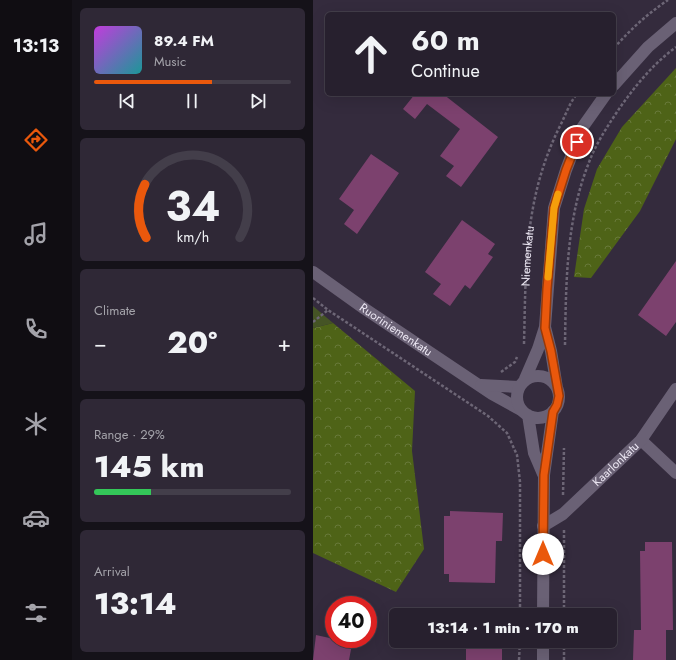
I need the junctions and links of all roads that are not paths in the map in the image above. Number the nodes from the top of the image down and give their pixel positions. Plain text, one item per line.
1 (676, 23) edge
2 (616, 83) edge
3 (604, 96) edge
4 (313, 272) edge
5 (545, 328) junction
6 (522, 383) junction
7 (557, 388) junction
8 (676, 389) edge
9 (499, 392) junction
10 (553, 412) junction
11 (524, 413) junction
12 (641, 440) junction
13 (676, 473) edge
14 (544, 475) junction
15 (543, 526) junction
16 (543, 608) edge
17 (543, 648) edge
18 (543, 660) edge

1 - 2 street
3 - 5 street, Niemenkatu
4 - 9 street, Ruoriniemenkatu
5 - 6 street, Niemenkatu
5 - 7 street, Niemenkatu
6 - 7 street
6 - 9 street, Ruoriniemenkatu
6 - 11 street
7 - 10 street
8 - 12 street, Kaarlonkatu
9 - 11 street, Ruoriniemenkatu
10 - 11 street
10 - 14 street
11 - 14 street
12 - 13 street
12 - 15 street, Kaarlonkatu
14 - 15 street
15 - 16 street
17 - 18 street

